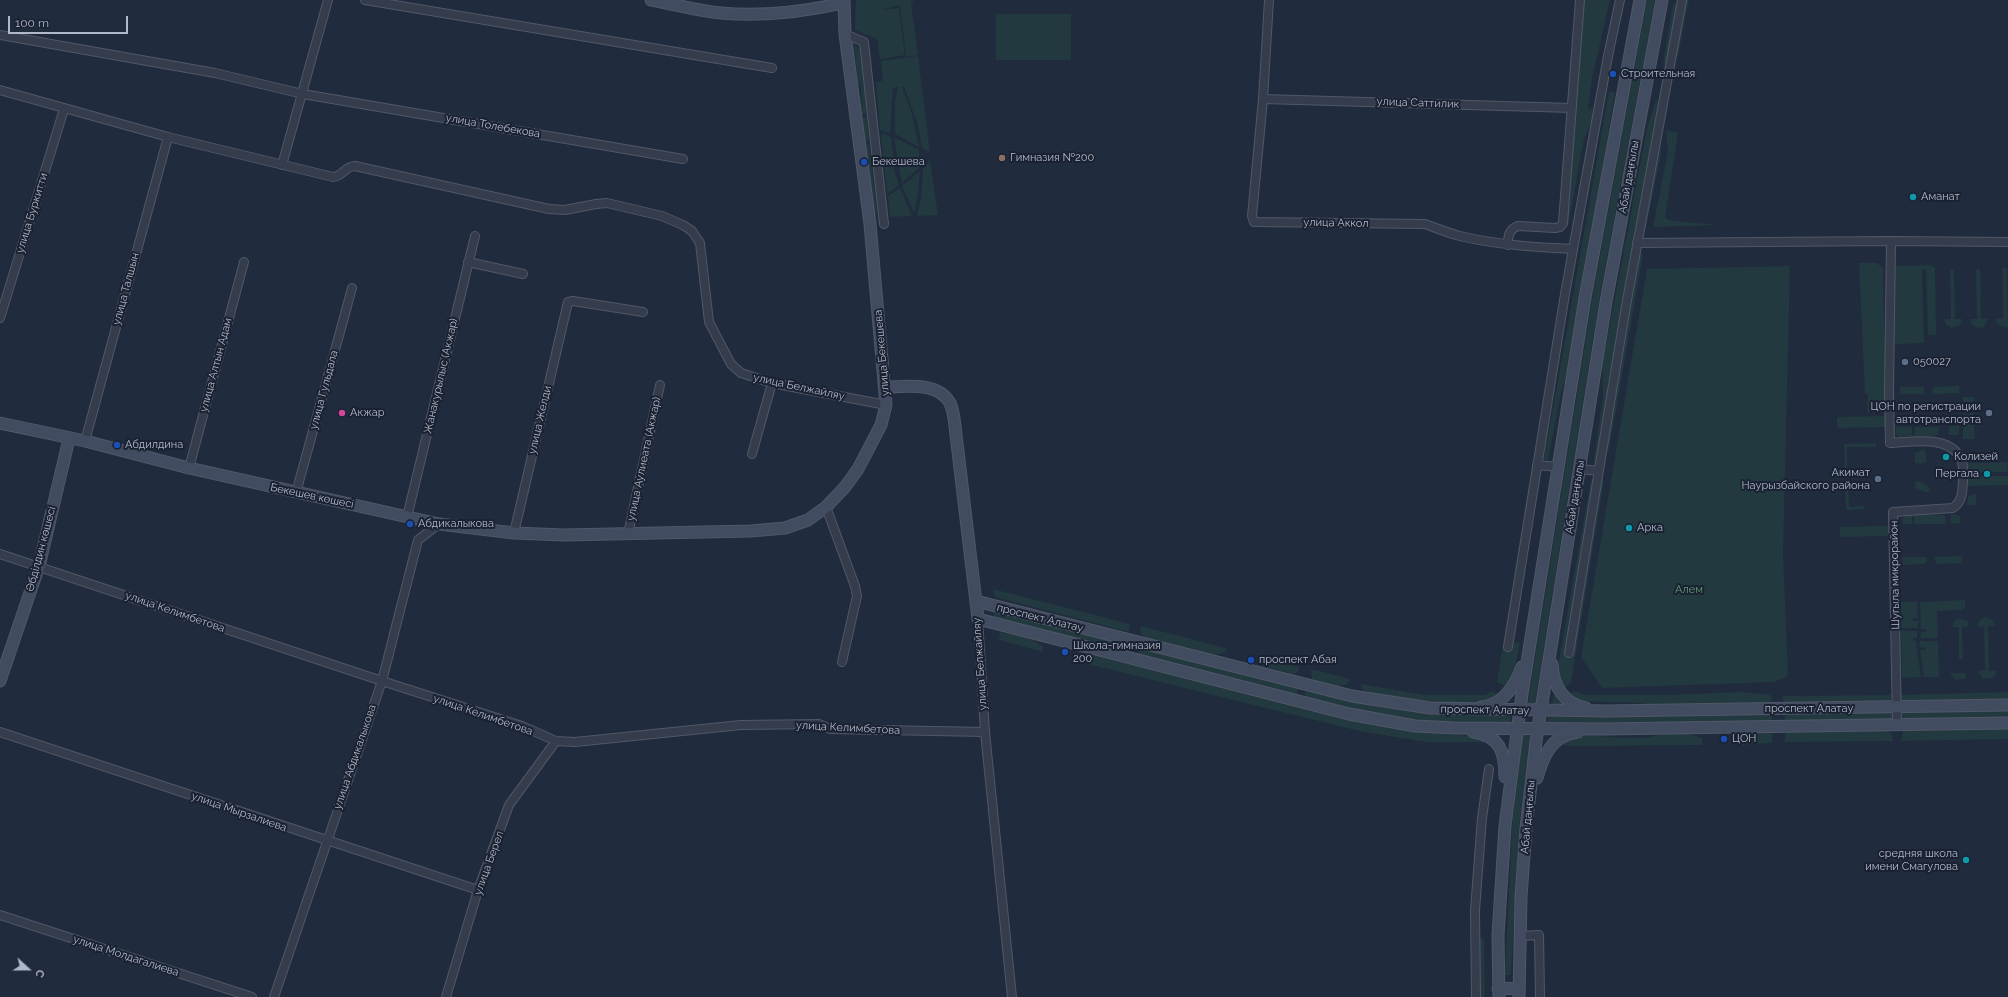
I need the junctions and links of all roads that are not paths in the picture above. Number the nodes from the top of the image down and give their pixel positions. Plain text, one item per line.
1 (328, 0) edge
2 (365, 0) edge
3 (651, 0) edge
4 (1269, 0) edge
5 (1580, 0) edge
6 (1620, 0) edge
7 (1640, 0) edge
8 (1662, 0) edge
9 (1682, 0) edge
10 (844, 2) edge
11 (845, 34) junction
12 (0, 35) edge
13 (772, 68) dead end
14 (0, 90) edge
15 (303, 94) junction
16 (1263, 99) junction
17 (1572, 108) junction
18 (64, 109) junction
19 (168, 137) junction
20 (683, 159) dead end
21 (282, 164) junction
22 (884, 224) dead end
23 (475, 236) dead end
24 (1891, 240) junction
25 (2008, 242) edge
26 (1637, 243) junction
27 (1508, 245) junction
28 (1573, 249) junction
29 (244, 262) dead end
30 (468, 262) junction
31 (524, 274) dead end
32 (352, 288) dead end
33 (643, 312) dead end
34 (0, 318) edge
35 (772, 383) junction
36 (660, 385) dead end
37 (885, 387) junction
38 (886, 405) junction
39 (0, 423) edge
40 (69, 439) junction
41 (85, 441) junction
42 (752, 454) dead end
43 (1537, 465) junction
44 (1558, 467) junction
45 (189, 468) junction
46 (1580, 469) junction
47 (1599, 471) junction
48 (296, 493) junction
49 (826, 507) junction
50 (407, 516) junction
51 (440, 524) junction
52 (514, 533) junction
53 (628, 534) junction
54 (0, 554) edge
55 (39, 566) junction
56 (976, 601) junction
57 (978, 619) junction
58 (1135, 642) junction
59 (1530, 642) junction
60 (1552, 645) junction
61 (1508, 647) dead end
62 (1570, 653) dead end
63 (1133, 659) junction
64 (842, 662) dead end
65 (0, 681) edge
66 (382, 682) junction
67 (1301, 683) junction
68 (1300, 701) junction
69 (2008, 705) edge
70 (1897, 707) junction
71 (1455, 710) junction
72 (1520, 711) junction
73 (1541, 711) junction
74 (1606, 711) junction
75 (2008, 723) edge
76 (1897, 725) junction
77 (1454, 728) junction
78 (1518, 728) junction
79 (1538, 728) junction
80 (1604, 729) junction
81 (0, 732) edge
82 (985, 732) junction
83 (556, 741) junction
84 (1489, 769) dead end
85 (1505, 826) junction
86 (1526, 828) junction
87 (326, 841) junction
88 (478, 890) junction
89 (0, 915) edge
90 (1521, 936) junction
91 (1499, 993) edge
92 (1519, 993) edge
93 (252, 997) edge
94 (274, 997) edge
95 (446, 997) edge
96 (1012, 997) edge
97 (1476, 997) edge
98 (1540, 997) edge

1 - 15 street
2 - 13 street
3 - 10 main road
4 - 16 street
5 - 17 street
6 - 28 street
7 - 44 main road
8 - 46 main road, Абай даңғылы
9 - 26 street
10 - 11 main road, улица Бекешева
11 - 22 street
11 - 37 main road, улица Бекешева
12 - 15 street, улица Толебекова
14 - 18 street
15 - 20 street, улица Толебекова
15 - 21 street
16 - 17 street, улица Саттилик
16 - 27 street, улица Аккол
17 - 27 street
18 - 19 street
18 - 34 street, улица Буркитти
19 - 21 street
19 - 41 street, улица Талшын
21 - 35 street, улица Белжайляу
23 - 30 street, Жанакурылыс (Акжар)
24 - 25 street
24 - 26 street
24 - 70 street, Шугыла микрорайон
26 - 47 street
27 - 28 street
28 - 43 street
29 - 45 street, улица Алтын Адам
30 - 31 street
30 - 50 street, Жанакурылыс (Акжар)
32 - 48 street, улица Гульдала
33 - 52 street, улица Желди
35 - 38 street, улица Белжайляу
35 - 42 street
36 - 53 street, улица Аулиеата (Акжар)
37 - 38 main road, улица Бекешева
37 - 56 main road, улица Белжайляу
38 - 49 main road, улица Бекешева
39 - 40 main road, Бекешев көшесі
40 - 41 main road, Бекешев көшесі
40 - 55 main road, Әбділдин көшесі
41 - 45 main road, Бекешев көшесі
43 - 44 street
43 - 61 street
44 - 59 main road
45 - 48 main road, Бекешев көшесі
46 - 47 street
46 - 60 main road, Абай даңғылы
47 - 62 street
48 - 50 main road, Бекешев көшесі
49 - 53 main road, улица Бекешева
49 - 64 street
50 - 51 main road, Бекешев көшесі
51 - 52 main road, Бекешев көшесі
51 - 66 street, улица Абдикалыкова
52 - 53 main road, Бекешев көшесі
54 - 55 street, улица Келимбетова
55 - 65 main road, Әбділдин көшесі
55 - 66 street, улица Келимбетова
56 - 57 main road, улица Белжайляу
56 - 58 main road, проспект Алатау
57 - 63 main road, проспект Алатау
57 - 82 street, улица Белжайляу
58 - 63 main road
58 - 67 main road, проспект Алатау
59 - 71 main road
59 - 72 main road
60 - 73 main road, Абай даңғылы
60 - 74 main road
63 - 68 main road, проспект Алатау
66 - 83 street, улица Келимбетова
66 - 87 street, улица Абдикалыкова
67 - 68 main road
67 - 71 main road, проспект Алатау
68 - 77 main road, проспект Алатау
69 - 70 main road, проспект Алатау
70 - 74 main road, проспект Алатау
70 - 76 street, Шугыла микрорайон
71 - 72 main road, проспект Алатау
72 - 73 main road, проспект Алатау
72 - 78 main road
73 - 74 main road, проспект Алатау
73 - 79 main road, Абай даңғылы
75 - 76 main road, проспект Алатау
76 - 80 main road, проспект Алатау
77 - 78 main road, проспект Алатау
77 - 85 main road
78 - 79 main road, проспект Алатау
78 - 85 main road
79 - 80 main road, проспект Алатау
79 - 86 main road, Абай даңғылы
80 - 86 main road
81 - 87 street, улица Мырзалиева
82 - 83 street, улица Келимбетова
82 - 96 street, улица Белжайляу
83 - 88 street, улица Берел
84 - 97 street
85 - 91 main road
86 - 90 main road, Абай даңғылы
87 - 88 street, улица Мырзалиева
87 - 94 street, улица Абдикалыкова
88 - 95 street, улица Берел
89 - 93 street, улица Молдагалиева
90 - 92 main road, Абай даңғылы
90 - 98 street
91 - 92 main road

